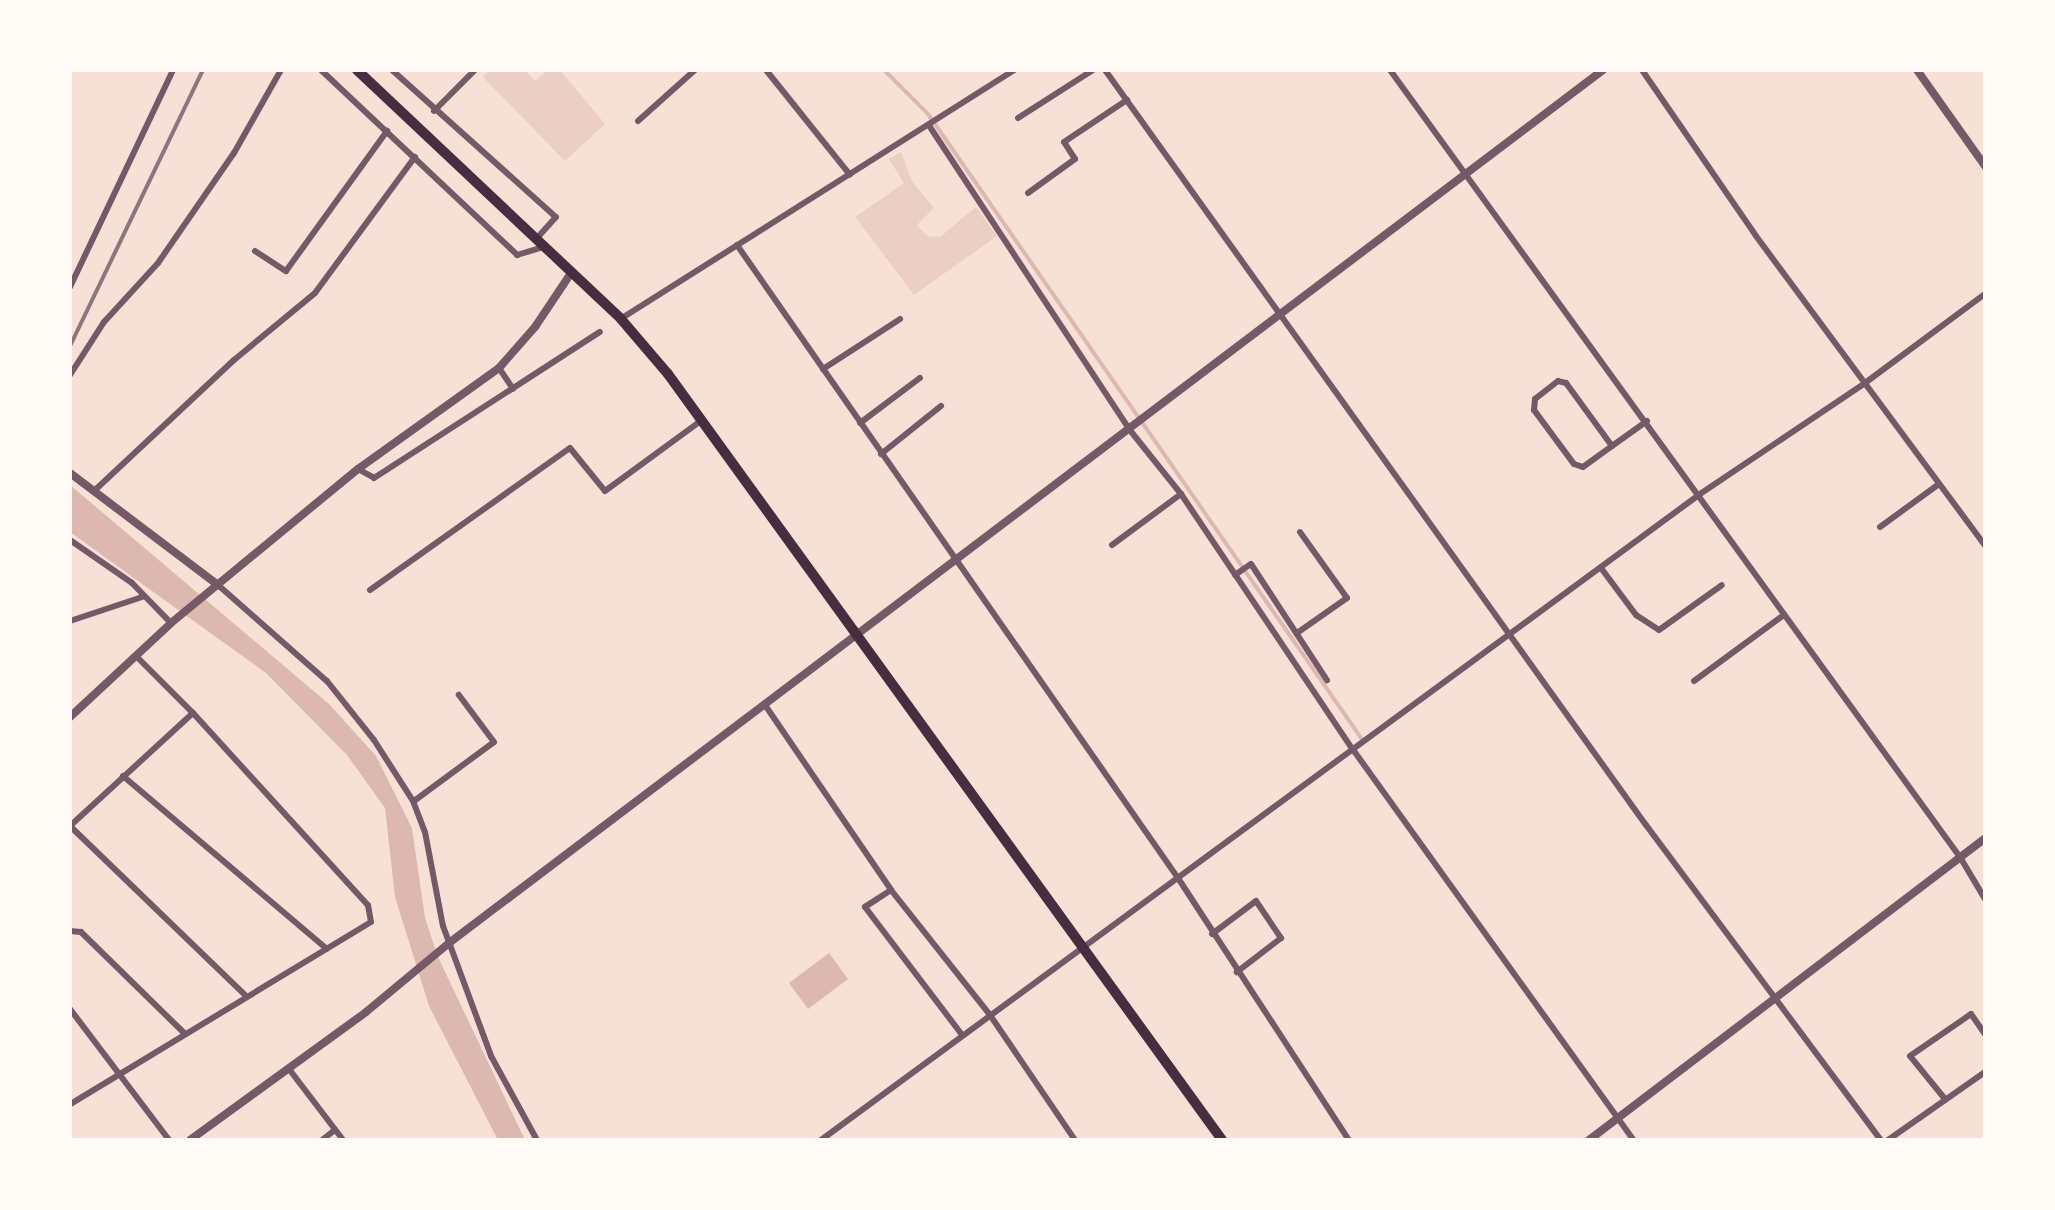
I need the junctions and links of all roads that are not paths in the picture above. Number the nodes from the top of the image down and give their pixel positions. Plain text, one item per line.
1 (173, 70) edge
2 (281, 70) edge
3 (321, 70) edge
4 (357, 70) edge
5 (392, 70) edge
6 (474, 70) edge
7 (695, 70) edge
8 (766, 70) edge
9 (1016, 70) edge
10 (1092, 70) edge
11 (1105, 70) edge
12 (1390, 70) edge
13 (1603, 70) edge
14 (1642, 70) edge
15 (1917, 70) edge
16 (1127, 100) junction
17 (434, 110) junction
18 (1018, 118) dead end
19 (638, 121) dead end
20 (930, 127) junction
21 (387, 130) junction
22 (415, 157) junction
23 (1985, 166) edge
24 (1466, 174) junction
25 (850, 175) junction
26 (1028, 193) dead end
27 (539, 243) junction
28 (737, 245) junction
29 (255, 252) dead end
30 (571, 273) junction
31 (70, 287) edge
32 (1985, 294) edge
33 (1281, 312) junction
34 (621, 319) junction
35 (900, 319) dead end
36 (600, 332) dead end
37 (499, 368) junction
38 (823, 368) junction
39 (70, 376) edge
40 (920, 378) dead end
41 (1865, 383) junction
42 (513, 388) junction
43 (942, 406) dead end
44 (702, 420) junction
45 (1646, 421) junction
46 (860, 423) junction
47 (1130, 429) junction
48 (1612, 446) junction
49 (880, 454) junction
50 (358, 469) junction
51 (70, 473) edge
52 (1938, 484) junction
53 (93, 492) junction
54 (1180, 494) junction
55 (1700, 494) junction
56 (1880, 527) dead end
57 (1300, 532) dead end
58 (70, 540) edge
59 (1112, 545) dead end
60 (1985, 546) edge
61 (956, 561) junction
62 (1601, 568) junction
63 (1234, 575) junction
64 (218, 585) junction
65 (1722, 585) dead end
66 (370, 590) dead end
67 (142, 597) junction
68 (1784, 616) junction
69 (70, 621) edge
70 (171, 623) junction
71 (1297, 632) junction
72 (858, 633) junction
73 (1512, 634) junction
74 (136, 656) junction
75 (1328, 680) dead end
76 (1694, 681) dead end
77 (458, 694) dead end
78 (765, 705) junction
79 (193, 713) junction
80 (70, 717) edge
81 (1354, 751) junction
82 (123, 776) junction
83 (413, 801) junction
84 (70, 826) edge
85 (1985, 838) edge
86 (1960, 857) junction
87 (1178, 878) junction
88 (891, 890) junction
89 (1985, 900) edge
90 (70, 931) edge
91 (1212, 934) junction
92 (449, 943) junction
93 (1082, 945) junction
94 (327, 949) junction
95 (1237, 972) junction
96 (246, 996) junction
97 (1775, 999) junction
98 (70, 1009) edge
99 (990, 1015) junction
100 (184, 1033) junction
101 (1985, 1034) edge
102 (962, 1035) junction
103 (289, 1068) junction
104 (116, 1072) junction
105 (1985, 1072) edge
106 (1945, 1098) junction
107 (70, 1104) edge
108 (1618, 1116) junction
109 (335, 1130) junction
110 (169, 1140) edge
111 (190, 1140) edge
112 (322, 1140) edge
113 (342, 1140) edge
114 (537, 1140) edge
115 (821, 1140) edge
116 (1075, 1140) edge
117 (1222, 1140) edge
118 (1349, 1140) edge
119 (1589, 1140) edge
120 (1634, 1140) edge
121 (1884, 1140) edge

1 - 31 street
2 - 39 street
3 - 21 street
4 - 27 main road
5 - 17 street
6 - 17 street
7 - 19 street
8 - 25 street
9 - 20 street
10 - 18 street
11 - 16 street
12 - 24 street
13 - 24 street
14 - 41 street
15 - 23 street
16 - 26 street
16 - 33 street
17 - 27 street
20 - 25 street
20 - 47 street
21 - 22 street
21 - 29 street
22 - 27 street
22 - 53 street
24 - 33 street
24 - 45 street
25 - 28 street
27 - 30 main road
28 - 34 street
28 - 38 street
30 - 34 main road
30 - 37 street
32 - 41 street
33 - 47 street
33 - 73 street
34 - 44 main road
35 - 38 street
36 - 42 street
37 - 42 street
37 - 50 street
38 - 46 street
40 - 46 street
41 - 52 street
41 - 55 street
42 - 50 street
43 - 49 street
44 - 66 street
44 - 72 main road
45 - 48 street
45 - 55 street
46 - 49 street
47 - 54 street
47 - 61 street
48 - 48 street
49 - 61 street
50 - 64 street
51 - 53 street
52 - 56 street
52 - 60 street
53 - 64 street
54 - 59 street
54 - 63 street
55 - 62 street
55 - 68 street
57 - 71 street
58 - 67 street
61 - 72 street
61 - 87 street
62 - 65 street
62 - 73 street
63 - 71 street
63 - 81 street
64 - 70 street
64 - 83 street
67 - 69 street
67 - 70 street
68 - 76 street
68 - 86 street
70 - 74 street
71 - 75 street
72 - 78 street
72 - 93 main road
73 - 81 street
73 - 97 street
74 - 79 street
74 - 80 street
77 - 83 street
78 - 88 street
78 - 92 street
79 - 82 street
79 - 94 street
81 - 87 street
81 - 108 street
82 - 84 street
82 - 94 street
83 - 92 street
84 - 96 street
85 - 86 street
86 - 89 street
86 - 97 street
87 - 91 street
87 - 93 street
88 - 99 street
88 - 102 street
90 - 100 street
91 - 95 street
91 - 95 street
92 - 103 street
92 - 114 street
93 - 99 street
93 - 117 main road
94 - 96 street
95 - 118 street
96 - 100 street
97 - 108 street
97 - 121 street
98 - 104 street
99 - 102 street
99 - 116 street
100 - 104 street
101 - 106 street
102 - 115 street
103 - 109 street
103 - 111 street
104 - 107 street
104 - 110 street
105 - 106 street
106 - 121 street
108 - 119 street
108 - 120 street
109 - 112 street
109 - 113 street

